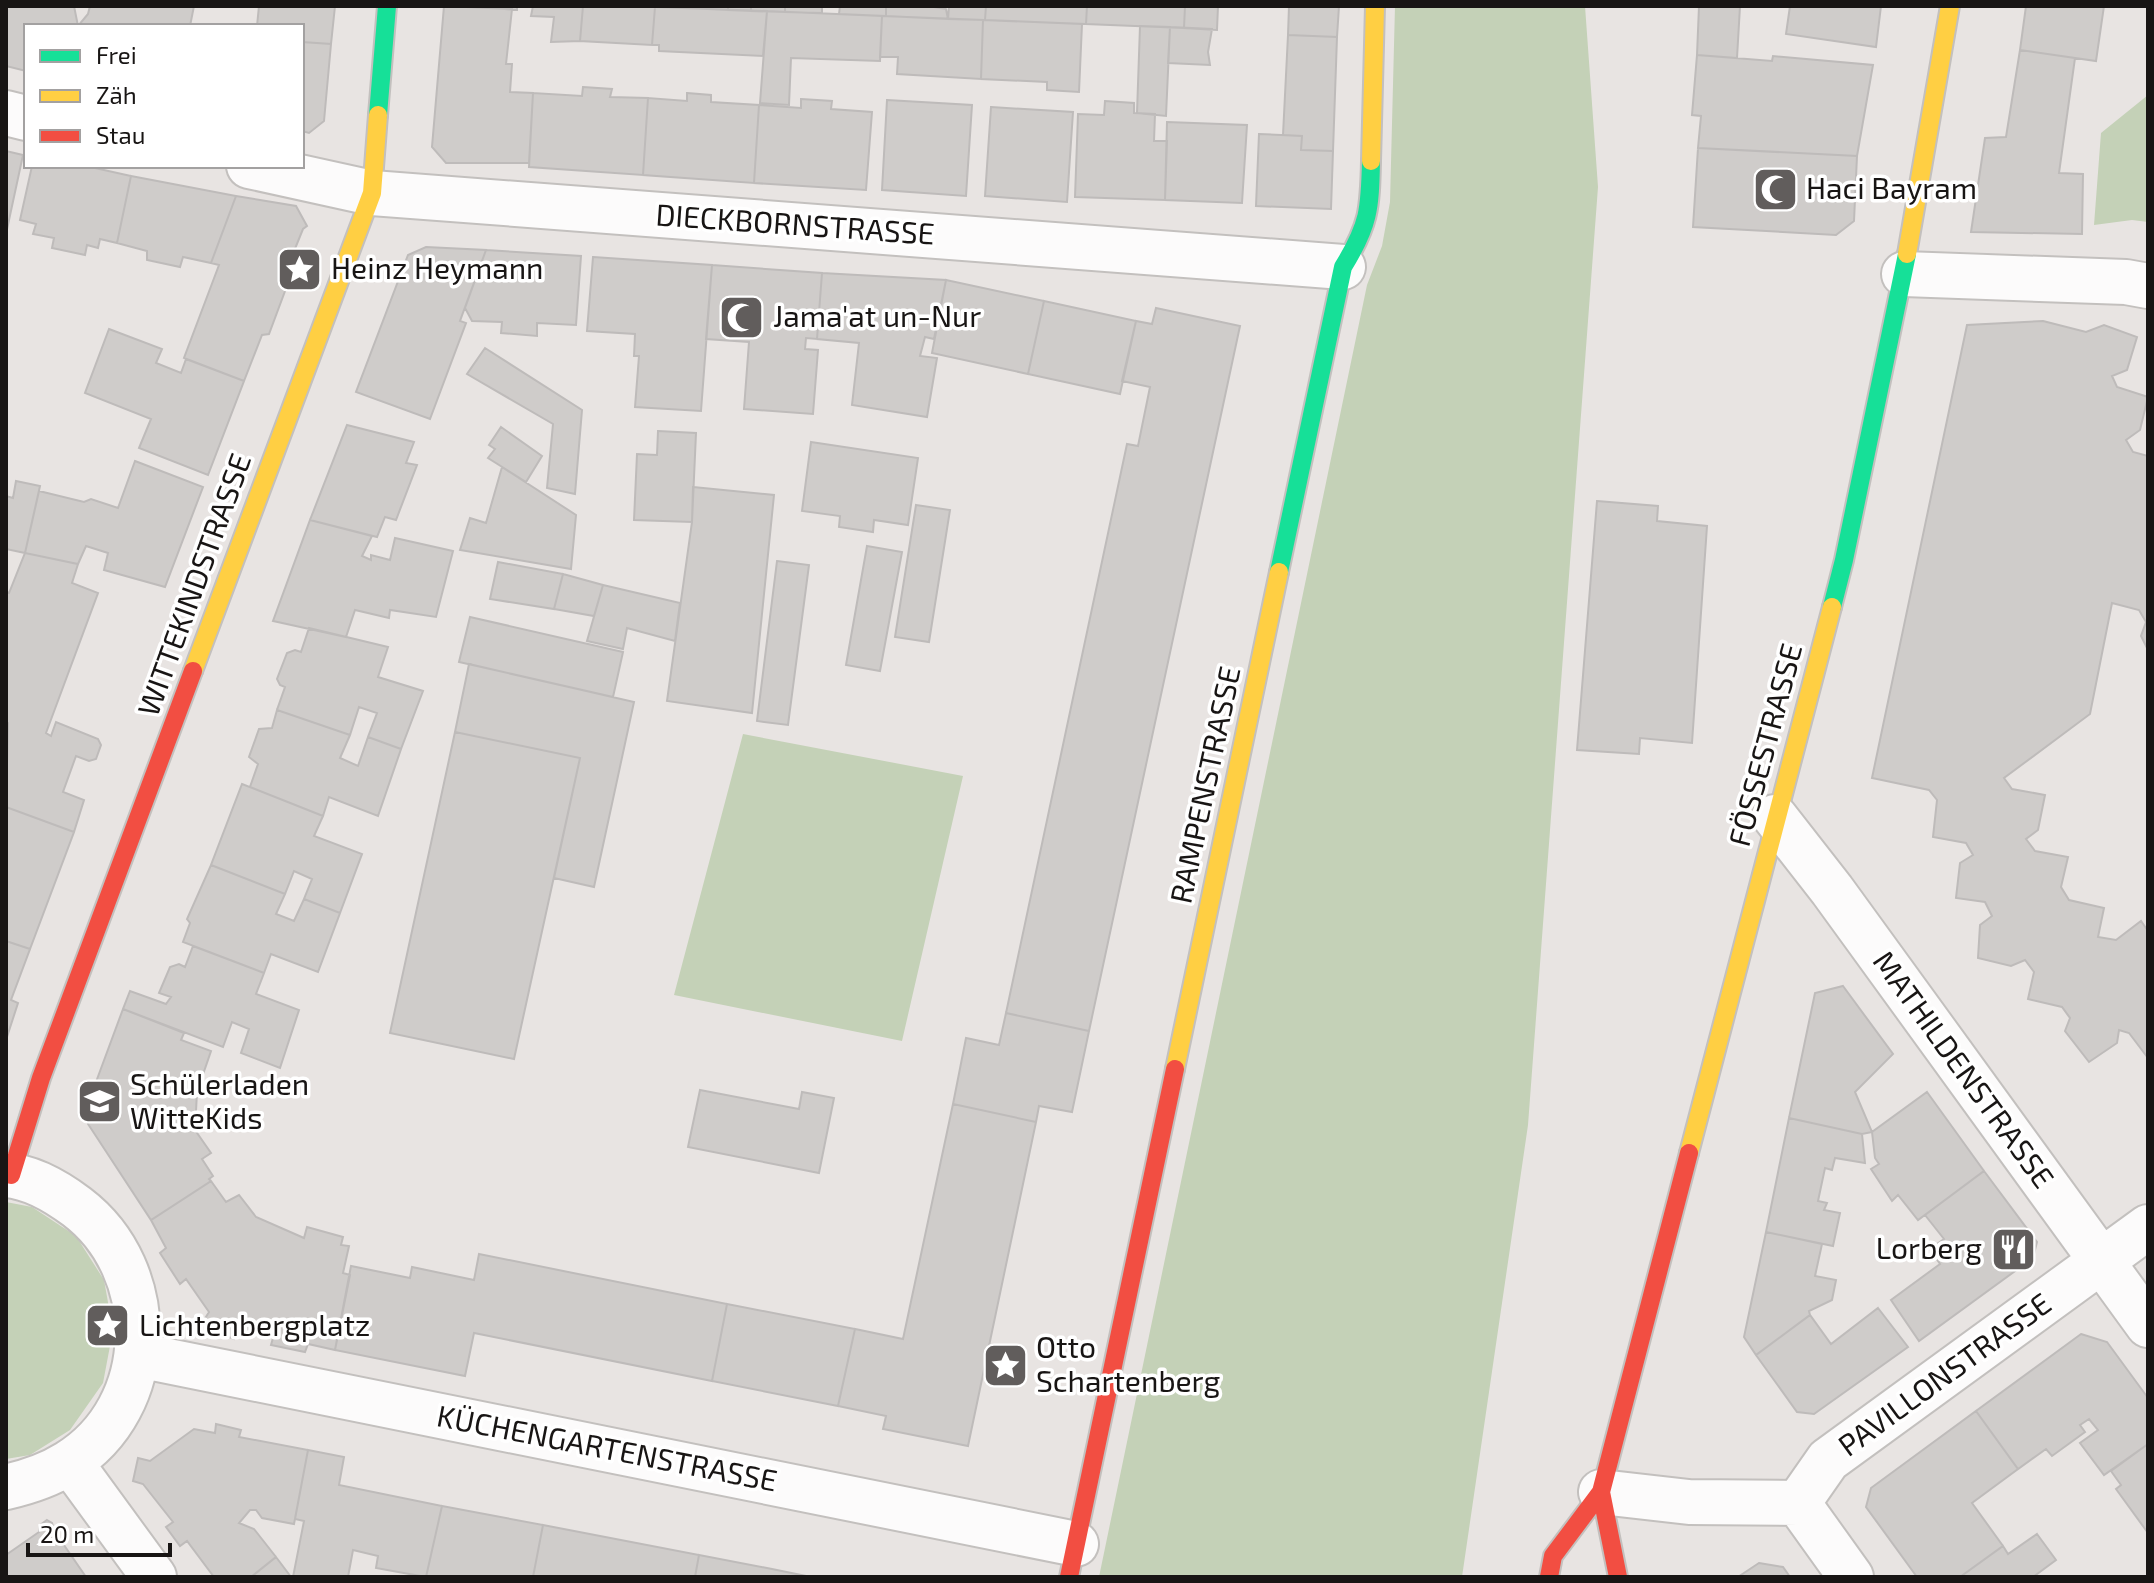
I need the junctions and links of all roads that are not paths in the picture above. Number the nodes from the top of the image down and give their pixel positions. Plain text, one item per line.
1 (387, 6) edge
2 (1375, 6) edge
3 (1950, 6) edge
4 (258, 168) edge
5 (372, 193) junction
6 (1343, 267) junction
7 (1904, 274) junction
8 (2148, 286) edge
9 (1775, 817) junction
10 (9, 1175) edge
11 (2148, 1227) edge
12 (2101, 1261) junction
13 (2148, 1325) edge
14 (138, 1355) junction
15 (70, 1462) junction
16 (6, 1487) edge
17 (1601, 1492) junction
18 (1798, 1503) junction
19 (1072, 1560) edge
20 (154, 1577) edge
21 (1549, 1577) edge
22 (1618, 1577) edge
23 (1851, 1577) edge

1 - 5 street, WITTEKINDSTRASSE
2 - 6 street, RAMPENSTRASSE
3 - 7 street, FÖSSESTRASSE
4 - 5 street, DIECKBORNSTRASSE
5 - 6 street, DIECKBORNSTRASSE
5 - 10 street, WITTEKINDSTRASSE
6 - 19 street, RAMPENSTRASSE
7 - 8 street
7 - 9 street, FÖSSESTRASSE
9 - 12 street, MATHILDENSTRASSE
9 - 17 street, FÖSSESTRASSE
10 - 14 street
11 - 12 street, PAVILLONSTRASSE
12 - 13 street, MATHILDENSTRASSE
12 - 18 street, PAVILLONSTRASSE
14 - 15 street
14 - 19 street, KÜCHENGARTENSTRASSE
15 - 16 street
15 - 20 street
17 - 18 street
17 - 21 street, FÖSSESTRASSE
17 - 22 street, FÖSSESTRASSE
18 - 23 street

